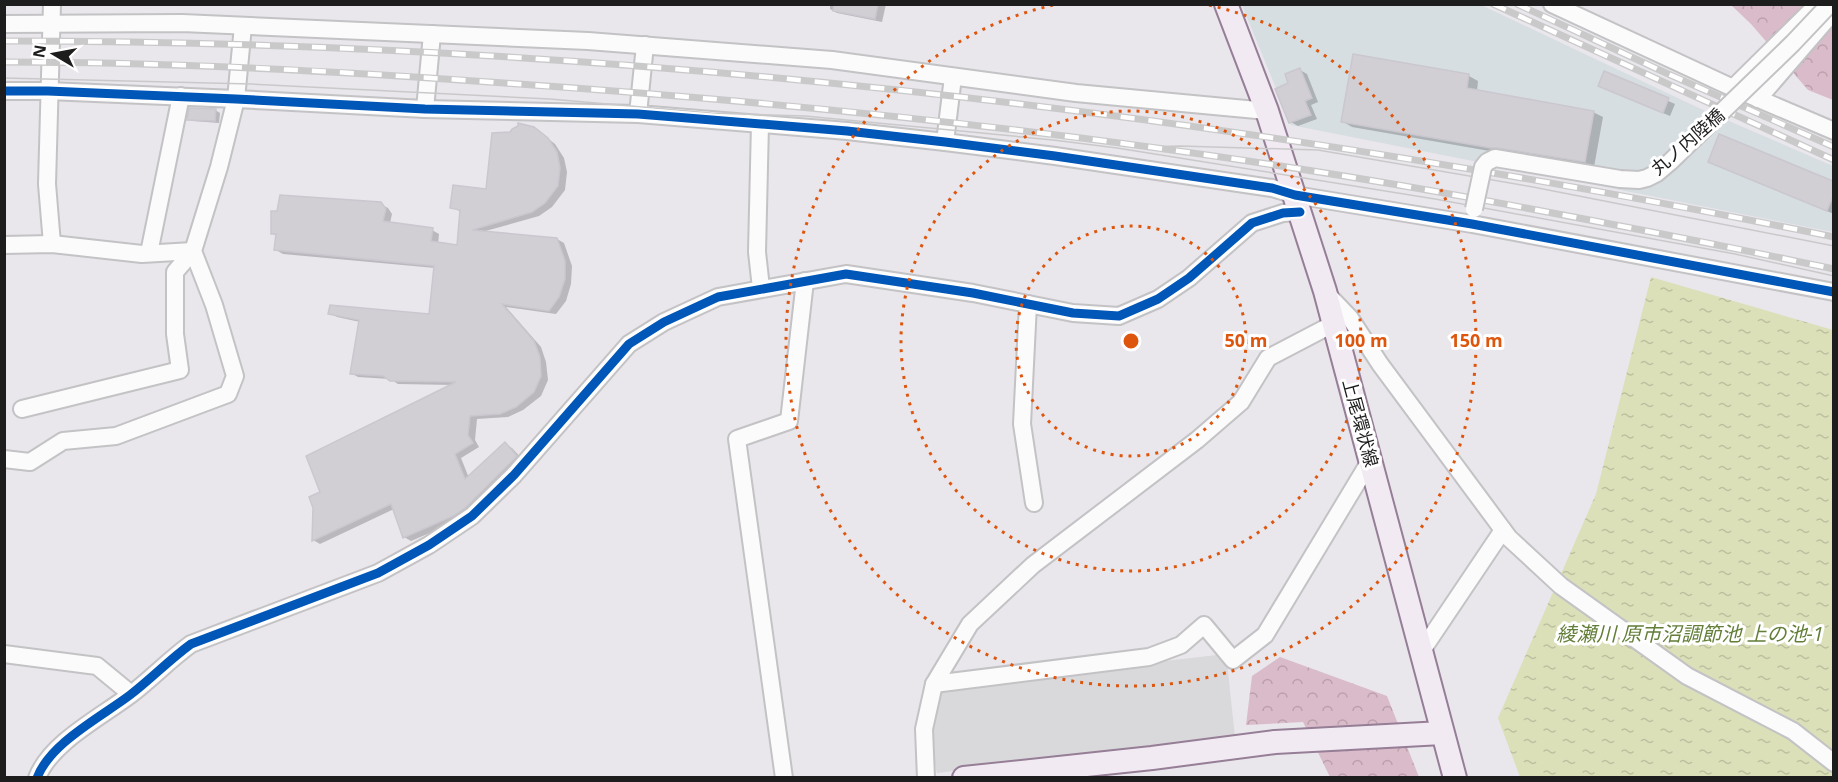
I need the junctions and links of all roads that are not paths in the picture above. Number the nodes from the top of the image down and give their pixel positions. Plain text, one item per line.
1 (52, 4) edge
2 (1226, 4) edge
3 (1552, 4) edge
4 (1827, 7) edge
5 (51, 22) junction
6 (4, 24) edge
7 (243, 26) junction
8 (432, 34) junction
9 (645, 45) junction
10 (953, 77) junction
11 (1733, 88) junction
12 (4, 91) edge
13 (48, 91) junction
14 (181, 96) junction
15 (236, 99) junction
16 (1758, 99) junction
17 (425, 109) junction
18 (1267, 111) junction
19 (638, 114) junction
20 (760, 124) junction
21 (1833, 131) edge
22 (945, 142) junction
23 (1298, 203) junction
24 (1473, 217) junction
25 (52, 244) junction
26 (4, 245) edge
27 (193, 250) junction
28 (148, 253) junction
29 (805, 281) junction
30 (761, 288) junction
31 (1325, 291) junction
32 (1833, 292) edge
33 (1028, 304) junction
34 (1334, 324) junction
35 (22, 409) dead end
36 (4, 459) edge
37 (1370, 461) junction
38 (1034, 503) dead end
39 (1503, 530) junction
40 (1421, 652) junction
41 (4, 654) edge
42 (934, 684) junction
43 (131, 694) junction
44 (1442, 733) junction
45 (1833, 763) edge
46 (37, 777) edge
47 (784, 777) edge
48 (926, 777) edge
49 (964, 777) edge
50 (1455, 777) edge

1 - 5 street
2 - 18 main road, 上尾環状線
3 - 11 street
4 - 11 street
4 - 16 street
4 - 24 street, 丸ノ内陸橋, bridge
5 - 6 street
5 - 7 street
5 - 13 street
7 - 8 street
7 - 15 street
8 - 9 street
8 - 17 street
9 - 10 street
9 - 19 street
10 - 18 street
10 - 22 street
11 - 16 street
12 - 13 street
13 - 14 street
13 - 25 street
14 - 15 street
14 - 28 street
15 - 17 street
15 - 27 street
16 - 21 street
17 - 19 street
18 - 23 main road, 上尾環状線
19 - 20 street
20 - 22 street
20 - 30 street
22 - 23 street
23 - 24 street
23 - 31 main road, 上尾環状線
23 - 33 street
24 - 32 street
25 - 26 street
25 - 28 street
27 - 28 street
27 - 35 street
27 - 36 street
29 - 30 street
29 - 33 street
29 - 47 street
30 - 43 street
31 - 34 main road, 上尾環状線
31 - 39 street
33 - 38 street
34 - 37 main road, 上尾環状線
34 - 42 street
37 - 40 main road, 上尾環状線
37 - 42 street
39 - 40 street
39 - 45 street
40 - 44 main road, 上尾環状線
41 - 43 street
42 - 48 street
43 - 46 street
44 - 49 main road
44 - 50 main road, 上尾環状線

